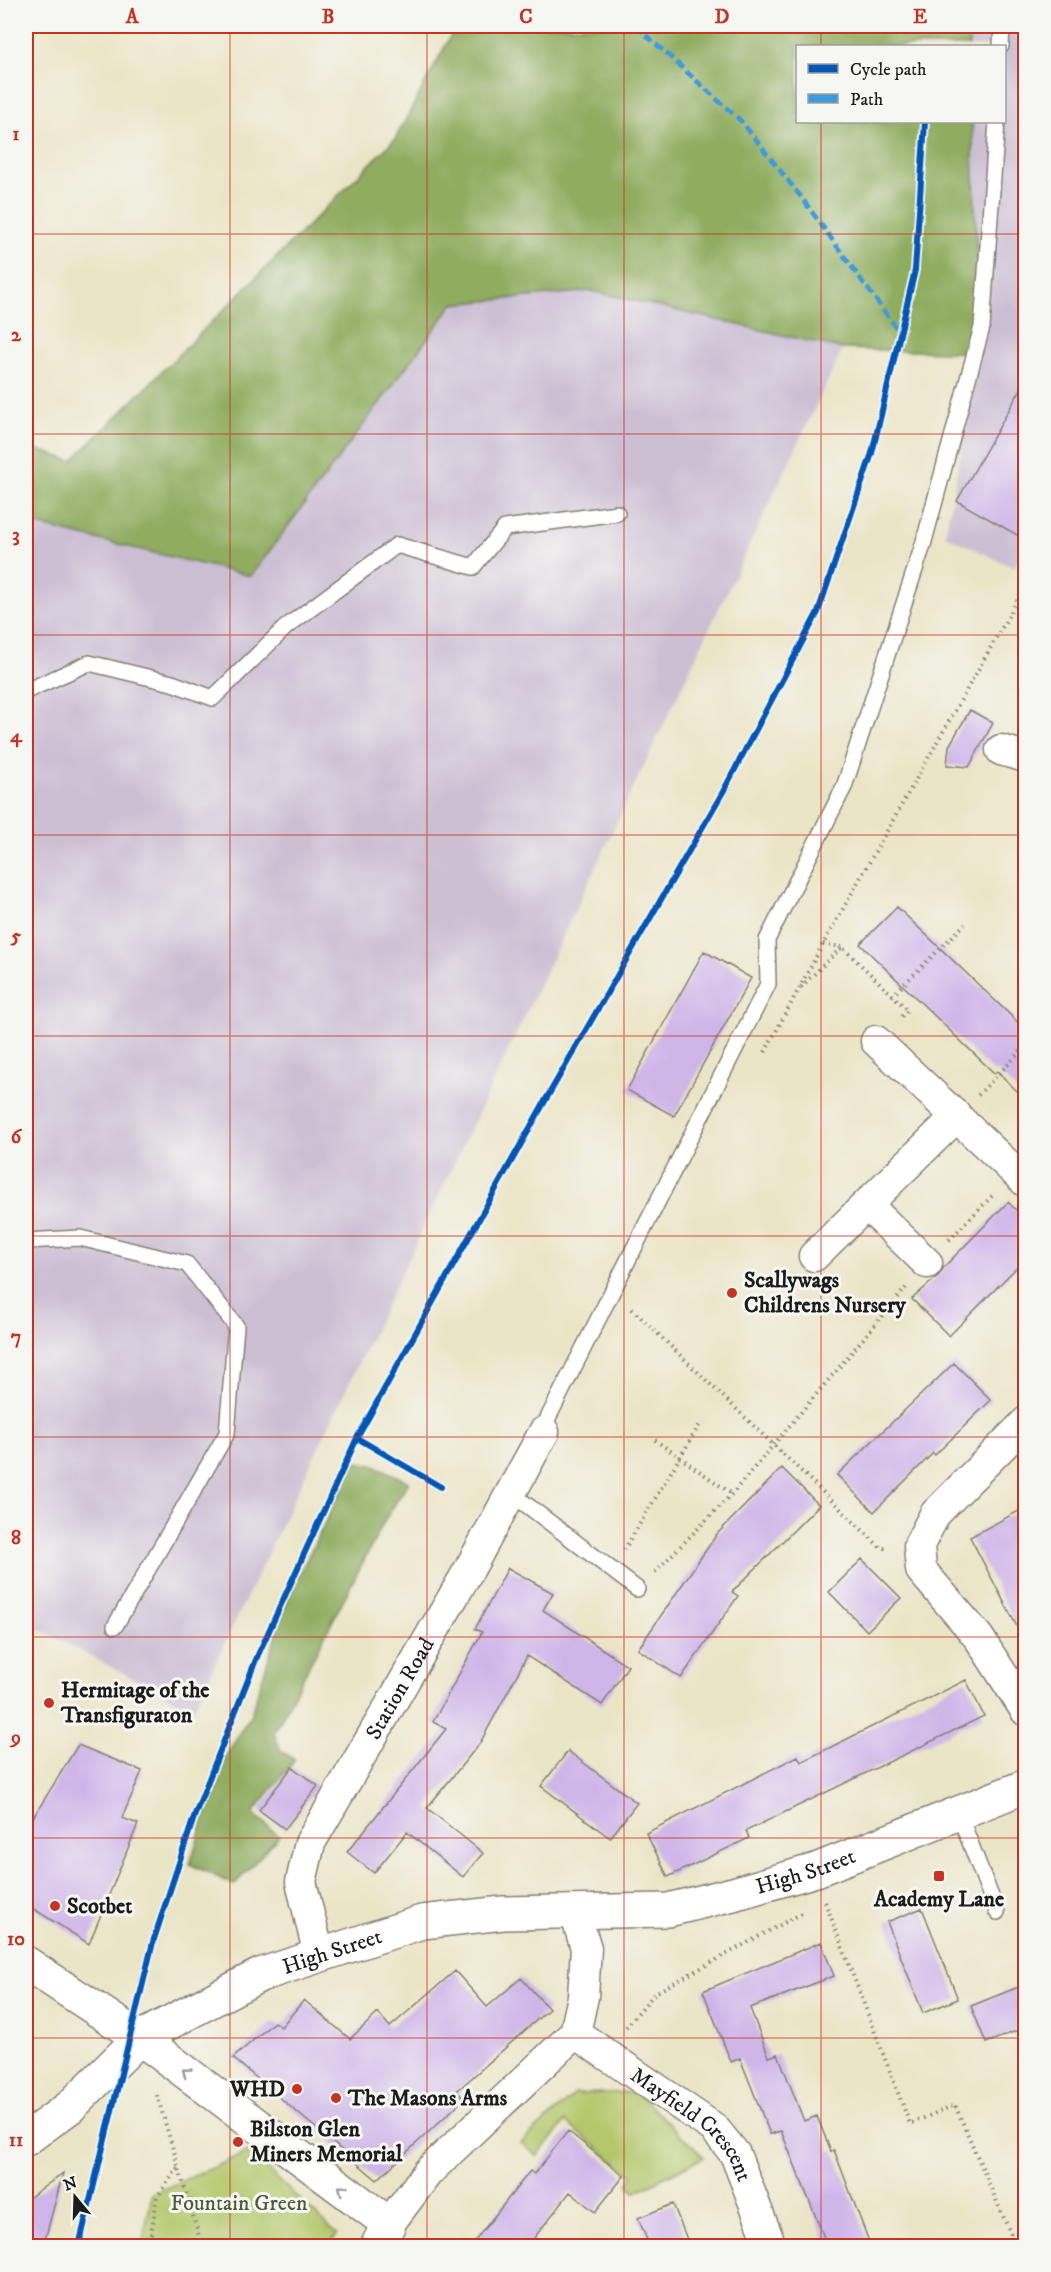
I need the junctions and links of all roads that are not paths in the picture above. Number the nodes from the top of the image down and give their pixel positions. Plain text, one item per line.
1 (1002, 26) edge
2 (1001, 45) edge
3 (997, 123) edge
4 (617, 513) dead end
5 (26, 692) edge
6 (876, 1041) road end
7 (957, 1116) junction
8 (1020, 1177) edge
9 (867, 1205) junction
10 (26, 1241) edge
11 (814, 1256) dead end
12 (927, 1263) road end
13 (1026, 1422) edge
14 (544, 1432) joint
15 (511, 1493) junction
16 (637, 1589) road end
17 (115, 1626) dead end
18 (1026, 1711) edge
19 (1026, 1786) edge
20 (958, 1814) junction
21 (575, 1912) junction
22 (997, 1912) dead end
23 (318, 1955) junction
24 (26, 1963) edge
25 (575, 2033) junction
26 (140, 2038) junction
27 (26, 2139) edge
28 (383, 2235) edge
29 (771, 2247) edge

1 - 2 lane
3 - 14 lane
4 - 5 lane
6 - 7 street
7 - 8 street
7 - 9 street
9 - 11 street
9 - 12 street
10 - 17 lane
13 - 18 street
14 - 15 street, Station Road
15 - 16 lane
15 - 23 street, Station Road
19 - 20 main road, High Street
20 - 21 main road, High Street
20 - 22 lane
21 - 23 main road, High Street
21 - 25 street
23 - 26 main road, High Street
24 - 26 main road
25 - 28 street
25 - 29 street, Mayfield Crescent
26 - 27 main road, High Street
28 -> 26 main road

